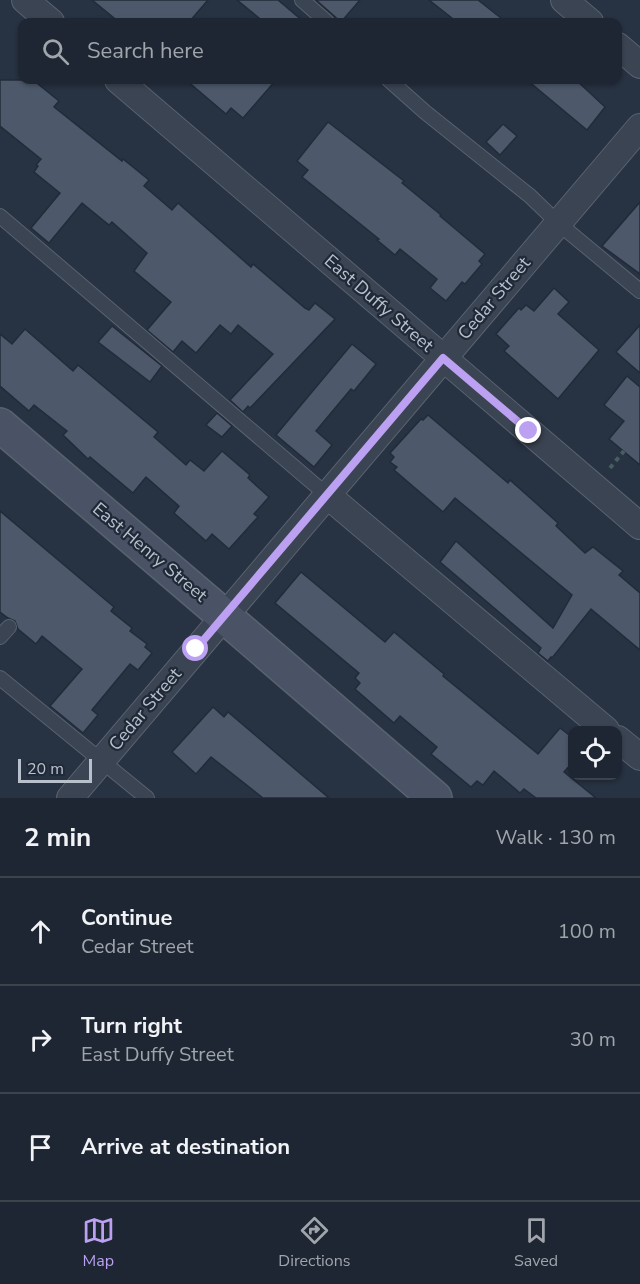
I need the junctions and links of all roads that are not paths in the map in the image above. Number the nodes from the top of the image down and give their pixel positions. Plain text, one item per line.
1 (25, 0) edge
2 (302, 0) edge
3 (564, 0) edge
4 (46, 18) edge
5 (322, 18) edge
6 (585, 18) edge
7 (622, 48) edge
8 (640, 64) edge
9 (123, 84) edge
10 (394, 84) edge
11 (640, 127) edge
12 (0, 216) edge
13 (558, 223) junction
14 (640, 291) edge
15 (443, 358) junction
16 (0, 425) edge
17 (327, 495) junction
18 (640, 526) edge
19 (224, 616) junction
20 (0, 678) edge
21 (601, 726) edge
22 (622, 742) edge
23 (640, 757) edge
24 (101, 761) junction
25 (70, 798) edge
26 (147, 798) edge
27 (435, 798) edge

1 - 4 street
2 - 5 lane
3 - 6 street
7 - 8 street
9 - 15 street, East Duffy Street
10 - 13 lane
11 - 13 street, Cedar Street
12 - 17 lane
13 - 14 lane
13 - 15 street, Cedar Street
15 - 17 street, Cedar Street
15 - 18 street, East Duffy Street
16 - 19 main road, East Henry Street
17 - 19 street, Cedar Street
17 - 21 street
19 - 24 street, Cedar Street
19 - 27 main road, East Henry Street
20 - 24 lane
22 - 23 street
24 - 25 street, Cedar Street
24 - 26 lane

